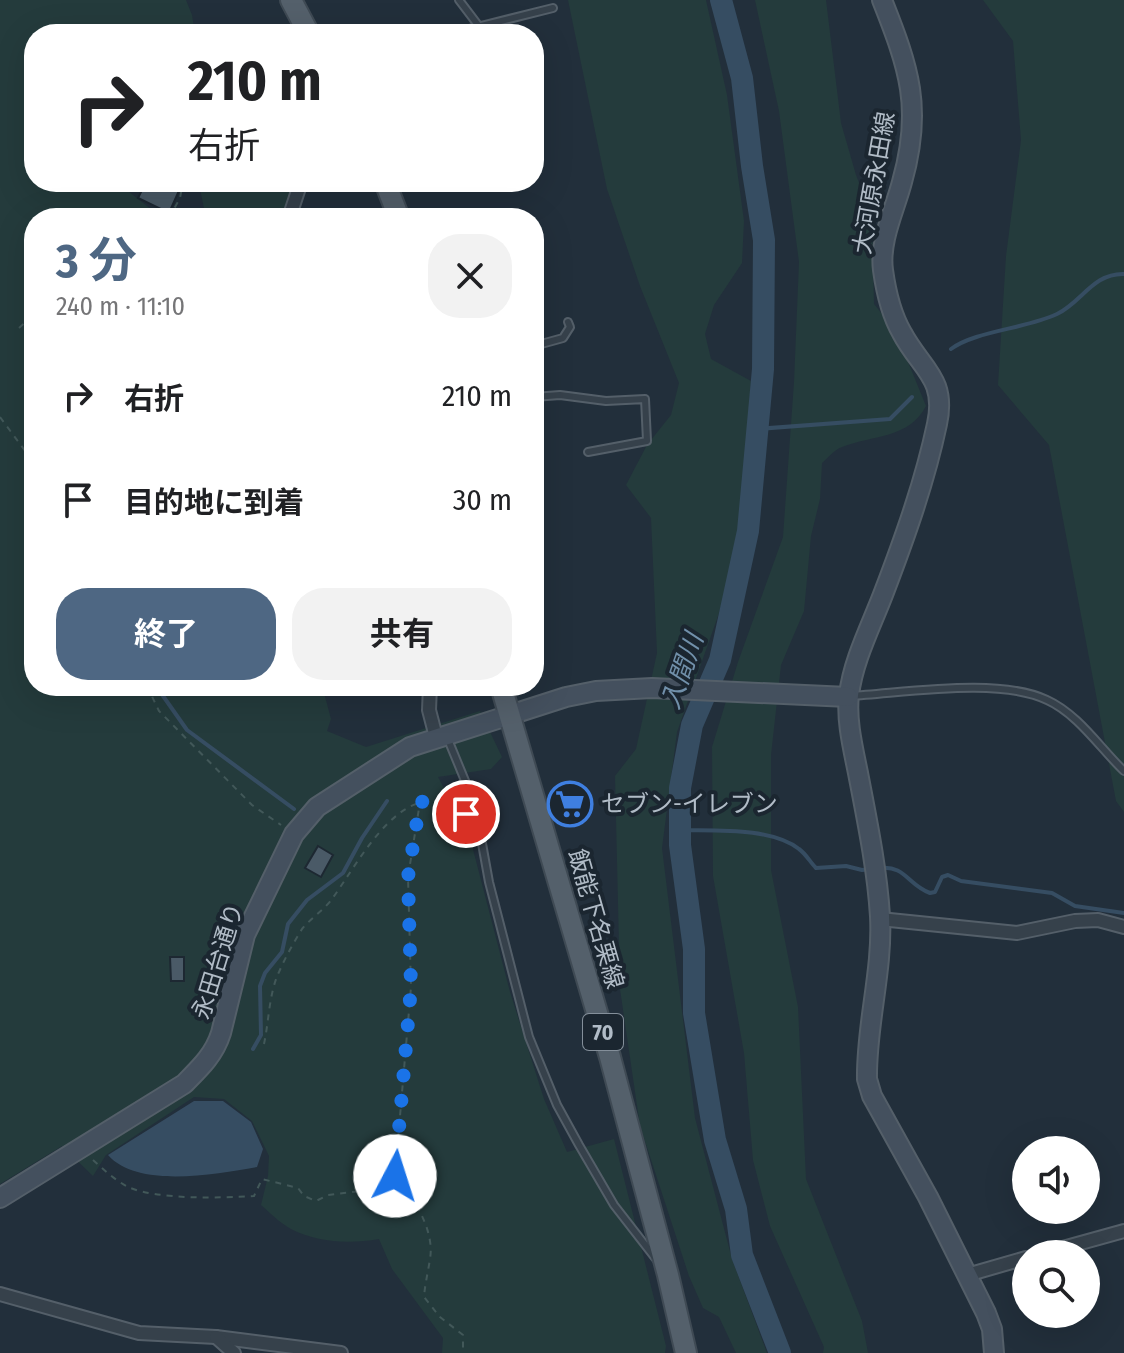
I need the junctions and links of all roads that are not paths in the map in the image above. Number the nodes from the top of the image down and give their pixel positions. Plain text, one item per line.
1 (291, 0) edge
2 (459, 0) edge
3 (882, 0) edge
4 (553, 8) dead end
5 (304, 24) edge
6 (477, 24) edge
7 (482, 24) edge
8 (568, 322) dead end
9 (544, 343) edge
10 (544, 396) edge
11 (588, 452) dead end
12 (430, 696) edge
13 (504, 696) edge
14 (848, 697) junction
15 (510, 714) junction
16 (441, 735) junction
17 (1124, 771) edge
18 (880, 919) junction
19 (1124, 927) edge
20 (0, 1198) edge
21 (1124, 1231) edge
22 (1092, 1240) edge
23 (1012, 1262) edge
24 (668, 1275) junction
25 (967, 1275) junction
26 (0, 1294) edge
27 (216, 1337) junction
28 (234, 1353) edge
29 (341, 1353) edge
30 (686, 1353) edge
31 (994, 1353) edge

1 - 5 main road
2 - 6 lane
3 - 14 street, 大河原永田線
4 - 7 lane
8 - 9 lane
10 - 11 lane
12 - 16 street
13 - 15 main road, 飯能下名栗線 / 70
14 - 15 street
14 - 17 lane
14 - 18 street
15 - 16 street, 永田台通り
15 - 24 main road, 飯能下名栗線 / 70
16 - 20 street, 永田台通り
16 - 24 lane
18 - 19 street
18 - 25 street
21 - 22 street
23 - 25 street
24 - 30 main road, 飯能下名栗線 / 70
25 - 31 street
26 - 27 street
27 - 28 street
27 - 29 street

